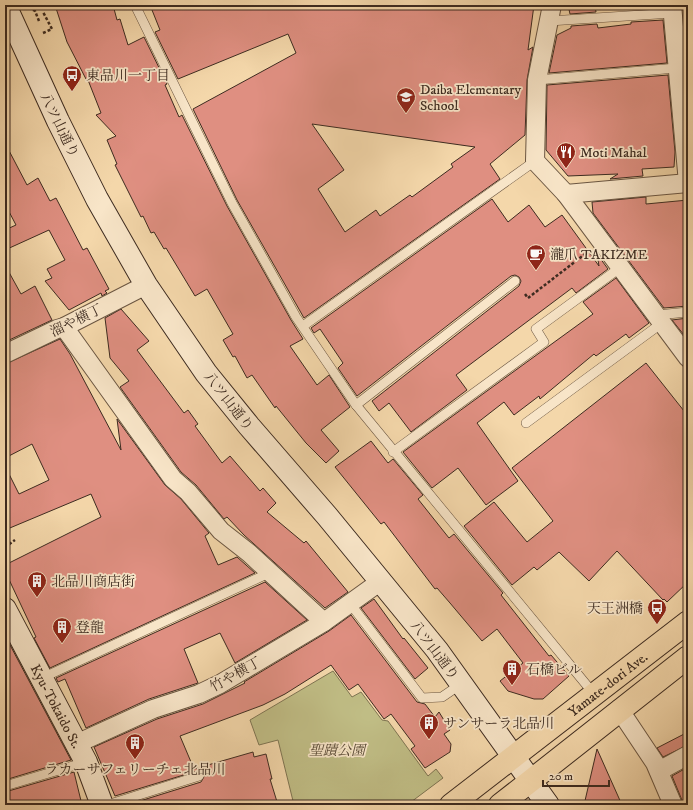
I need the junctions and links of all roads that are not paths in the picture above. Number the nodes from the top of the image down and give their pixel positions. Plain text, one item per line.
1 (6, 5) edge
2 (135, 5) edge
3 (672, 9) edge
4 (550, 13) edge
5 (683, 68) edge
6 (537, 80) junction
7 (535, 161) junction
8 (688, 183) edge
9 (566, 194) junction
10 (621, 267) junction
11 (515, 281) road end
12 (146, 285) junction
13 (688, 312) edge
14 (659, 319) junction
15 (303, 326) junction
16 (64, 327) junction
17 (5, 354) edge
18 (688, 358) edge
19 (356, 405) junction
20 (526, 422) dead end
21 (393, 452) junction
22 (268, 573) junction
23 (380, 581) junction
24 (349, 602) junction
25 (5, 609) edge
26 (324, 622) junction
27 (688, 622) edge
28 (688, 657) edge
29 (40, 679) junction
30 (461, 684) junction
31 (594, 694) junction
32 (619, 710) junction
33 (81, 753) junction
34 (688, 755) edge
35 (513, 756) junction
36 (659, 771) junction
37 (199, 776) dead end
38 (532, 780) junction
39 (5, 786) edge
40 (102, 805) edge
41 (107, 805) edge
42 (451, 805) edge
43 (500, 805) edge
44 (548, 805) edge
45 (673, 805) edge

1 - 12 street, 八ツ山通り
2 - 15 lane
3 - 4 lane
3 - 5 street
4 - 6 street
5 - 6 lane
5 - 8 street
6 - 7 street
7 - 9 street
7 - 15 lane
8 - 9 street
9 - 10 street
10 - 14 street
10 - 21 lane
11 - 19 lane
12 - 16 street, 溜や横丁
12 - 23 street, 八ツ山通り
13 - 14 lane
14 - 18 street
14 - 20 lane
15 - 19 lane
16 - 17 street, 溜や横丁
16 - 22 street
19 - 21 lane
21 - 31 lane
22 - 26 street
22 - 29 lane
23 - 24 street, 竹や横丁
23 - 30 street, 八ツ山通り
24 - 26 street, 竹や横丁
24 - 30 lane
25 - 29 street, Kyu-Tokaido St.
26 - 33 street, 竹や横丁
27 - 31 highway, Yamate-dori Ave.
28 - 32 highway, Yamate-dori Ave.
29 - 33 street, Kyu-Tokaido St.
30 - 35 street, 八ツ山通り
31 - 35 highway, Yamate-dori Ave.
32 - 36 street
32 - 38 highway, Yamate-dori Ave.
33 - 39 lane
33 - 40 street, Kyu-Tokaido St.
34 - 36 street
35 - 38 street, 八ツ山通り
35 - 42 highway, Yamate-dori Ave.
36 - 45 street
37 - 41 lane
38 - 43 highway, Yamate-dori Ave.
38 - 44 street

